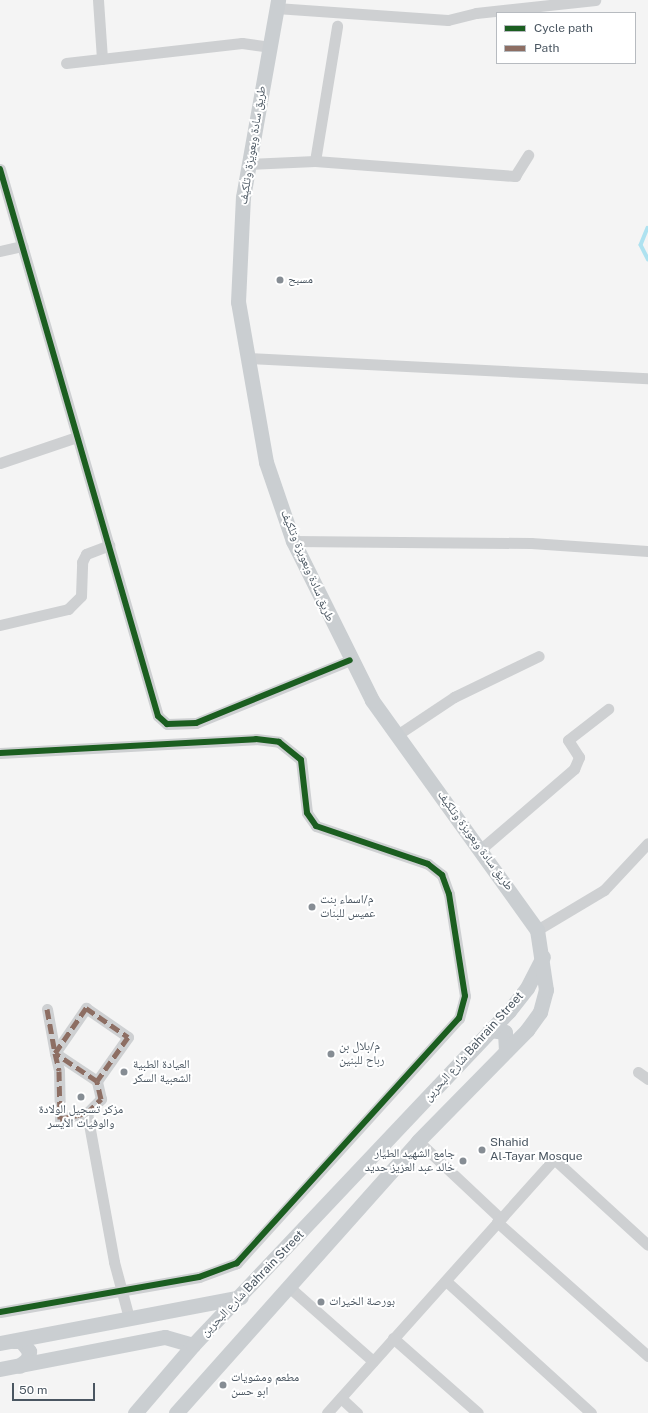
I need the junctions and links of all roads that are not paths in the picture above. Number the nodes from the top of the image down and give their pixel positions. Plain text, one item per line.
1 (98, 0) edge
2 (595, 0) edge
3 (277, 4) edge
4 (337, 26) dead end
5 (270, 47) junction
6 (102, 59) junction
7 (66, 63) dead end
8 (528, 155) dead end
9 (315, 161) junction
10 (249, 164) junction
11 (0, 169) edge
12 (22, 246) junction
13 (0, 251) edge
14 (247, 358) junction
15 (648, 378) edge
16 (77, 437) junction
17 (0, 463) edge
18 (294, 540) junction
19 (109, 545) junction
20 (648, 551) edge
21 (0, 625) edge
22 (539, 656) dead end
23 (350, 660) junction
24 (608, 709) dead end
25 (397, 735) junction
26 (0, 753) edge
27 (648, 844) edge
28 (481, 849) junction
29 (537, 930) junction
30 (543, 956) junction
31 (47, 1009) dead end
32 (490, 1030) junction
33 (506, 1051) junction
34 (55, 1053) junction
35 (638, 1072) dead end
36 (648, 1079) edge
37 (97, 1081) junction
38 (87, 1113) junction
39 (418, 1141) junction
40 (322, 1211) junction
41 (499, 1220) junction
42 (342, 1227) junction
43 (648, 1245) edge
44 (446, 1281) junction
45 (290, 1287) junction
46 (122, 1289) junction
47 (241, 1296) junction
48 (0, 1312) edge
49 (129, 1318) junction
50 (393, 1338) junction
51 (7, 1342) edge
52 (194, 1345) junction
53 (648, 1356) edge
54 (373, 1361) junction
55 (19, 1366) junction
56 (0, 1369) edge
57 (341, 1398) junction
58 (135, 1413) edge
59 (176, 1413) edge
60 (327, 1413) edge
61 (358, 1413) edge
62 (478, 1413) edge
63 (591, 1413) edge

1 - 6 street
2 - 3 street
3 - 5 main road, طريق سادة وبعويزة وتلكيف
4 - 9 street
5 - 6 street
5 - 10 main road, طريق سادة وبعويزة وتلكيف
6 - 7 street
8 - 9 street
9 - 10 street
10 - 14 main road, طريق سادة وبعويزة وتلكيف
11 - 12 street
12 - 13 street
12 - 16 street
14 - 15 street
14 - 18 main road, طريق سادة وبعويزة وتلكيف
16 - 17 street
16 - 19 street
18 - 20 street
18 - 23 main road, طريق سادة وبعويزة وتلكيف
19 - 21 street
19 - 23 street
22 - 25 street
23 - 25 main road, طريق سادة وبعويزة وتلكيف
24 - 28 street
25 - 28 main road, طريق سادة وبعويزة وتلكيف
26 - 46 street
27 - 29 street
28 - 29 main road, طريق سادة وبعويزة وتلكيف
29 - 30 main road, طريق سادة وبعويزة وتلكيف
30 - 32 main road, شارع البحرين Bahrain Street
30 - 33 main road, شارع البحرين Bahrain Street
31 - 34 street
32 - 33 main road
32 - 40 main road, شارع البحرين Bahrain Street
33 - 39 main road, شارع البحرين Bahrain Street
34 - 37 street
34 - 37 street
34 - 38 street
35 - 36 street
37 - 38 street
38 - 46 street
39 - 41 street
39 - 42 main road, شارع البحرين Bahrain Street
40 - 42 main road
40 - 47 main road, شارع البحرين Bahrain Street
41 - 43 street
41 - 44 street
41 - 53 street
42 - 45 main road, شارع البحرين Bahrain Street
44 - 50 street
44 - 63 street
45 - 54 street
45 - 59 main road, شارع البحرين Bahrain Street
46 - 48 street
46 - 49 street
47 - 49 main road
47 - 52 main road, شارع البحرين Bahrain Street
49 - 51 main road
50 - 54 street
50 - 62 street
51 - 55 main road
52 - 55 main road
52 - 58 main road, شارع البحرين Bahrain Street
54 - 57 street
55 - 56 main road
57 - 60 street
57 - 61 street

